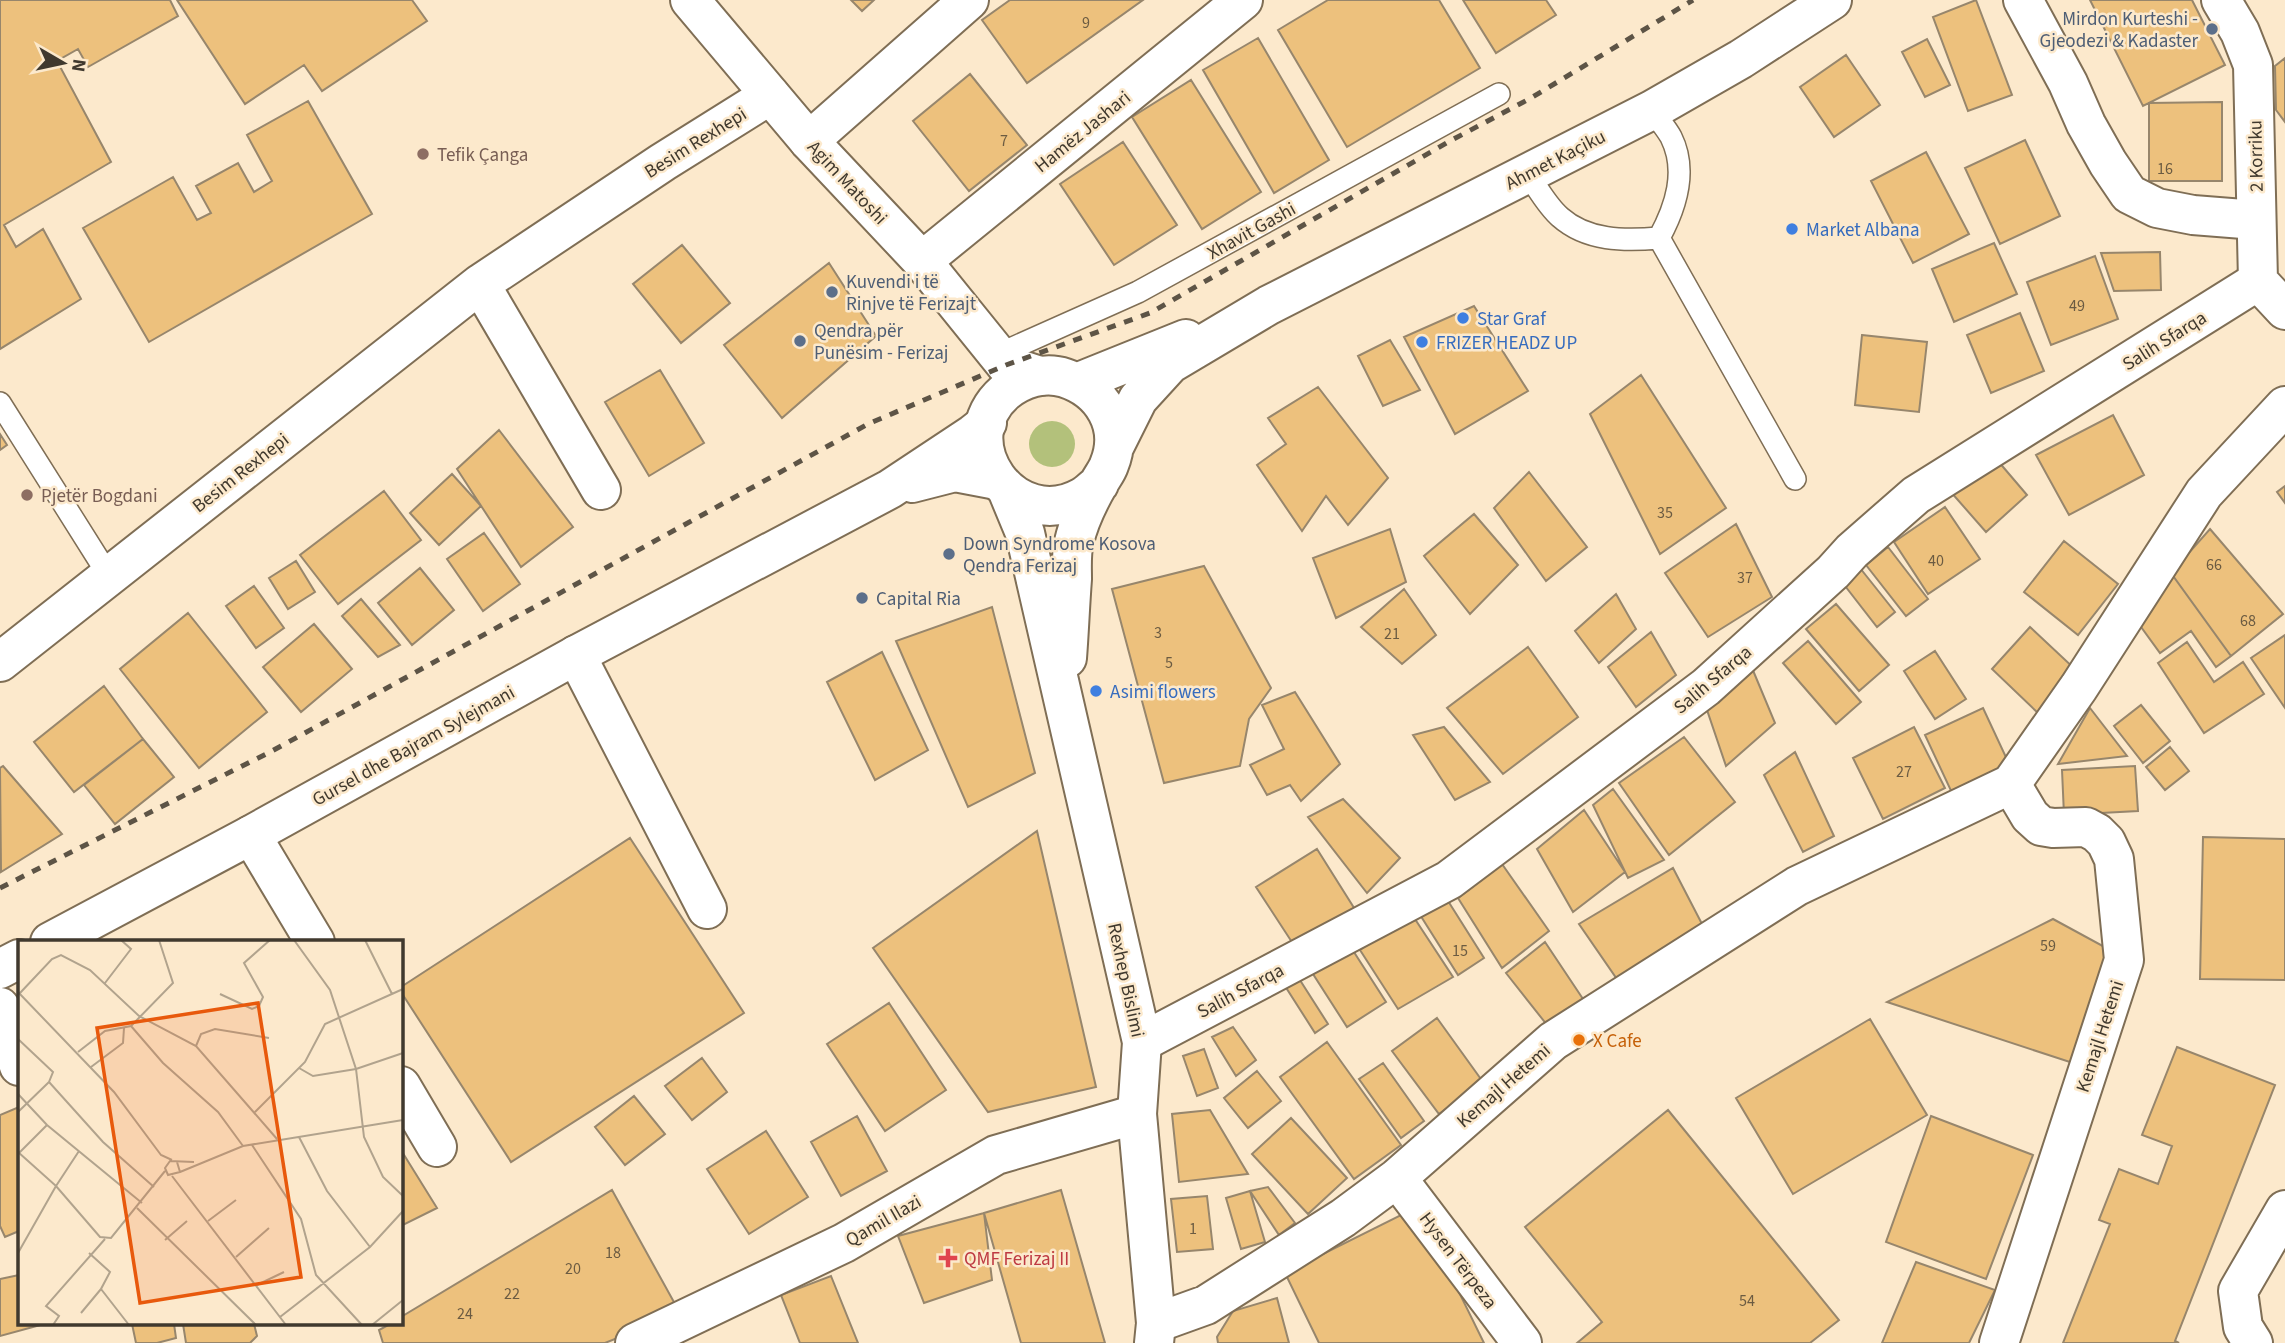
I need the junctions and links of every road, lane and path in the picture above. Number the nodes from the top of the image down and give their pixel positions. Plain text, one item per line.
1 (690, 0) edge
2 (969, 0) edge
3 (1242, 0) edge
4 (1832, 0) edge
5 (2023, 0) edge
6 (2221, 0) edge
7 (1499, 94) dead end
8 (770, 95) junction
9 (1652, 110) junction
10 (809, 141) junction
11 (1527, 173) junction
12 (2256, 220) junction
13 (1658, 238) junction
14 (922, 261) junction
15 (2258, 281) junction
16 (480, 284) junction
17 (1269, 305) junction
18 (2285, 310) edge
19 (1014, 365) junction
20 (1079, 382) junction
21 (0, 404) edge
22 (2285, 406) edge
23 (989, 416) junction
24 (1115, 445) junction
25 (1795, 479) dead end
26 (1099, 484) junction
27 (1003, 486) junction
28 (890, 489) junction
29 (601, 490) dead end
30 (109, 576) junction
31 (576, 655) junction
32 (0, 662) edge
33 (1065, 704) junction
34 (2011, 785) junction
35 (251, 835) junction
36 (707, 909) dead end
37 (54, 940) edge
38 (314, 940) edge
39 (18, 960) edge
40 (0, 969) edge
41 (0, 1007) edge
42 (1142, 1042) junction
43 (18, 1063) edge
44 (402, 1088) edge
45 (1137, 1114) junction
46 (437, 1147) dead end
47 (1397, 1178) junction
48 (2285, 1210) edge
49 (1155, 1333) edge
50 (635, 1343) edge
51 (1522, 1343) edge
52 (1999, 1343) edge
53 (2253, 1343) edge

1 - 8 street, Agim Matoshi
2 - 10 street
3 - 14 street, Hamëz Jashari
4 - 9 street, Ahmet Kaçiku
5 - 12 street
6 - 12 street, 2 Korriku
7 - 19 lane, Xhavit Gashi
8 - 10 street, Agim Matoshi
8 - 16 street, Besim Rexhepi
9 - 11 street, Ahmet Kaçiku
9 - 13 lane
10 - 14 street, Agim Matoshi
11 - 13 lane
11 - 17 street, Ahmet Kaçiku
12 - 15 street, 2 Korriku
13 - 25 lane
14 - 19 street, Agim Matoshi
15 - 18 street
15 - 42 street, Salih Sfarqa
16 - 29 street
16 - 30 street, Besim Rexhepi
17 - 20 street, Ahmet Kaçiku
17 - 24 street, Ahmet Kaçiku
19 - 20 street
19 - 23 street
20 - 24 street
21 - 30 lane
22 - 34 street
23 - 27 street
23 - 28 street, Gursel dhe Bajram Sylejmani
24 - 26 street
26 - 27 street
26 - 33 street, Rexhep Bislimi
27 - 28 street, Gursel dhe Bajram Sylejmani
27 - 33 street, Rexhep Bislimi
28 - 31 street, Gursel dhe Bajram Sylejmani
30 - 32 street, Besim Rexhepi
31 - 35 street, Gursel dhe Bajram Sylejmani
31 - 36 street
33 - 42 street, Rexhep Bislimi
34 - 47 street, Kemajl Hetemi
34 - 52 street, Kemajl Hetemi
35 - 37 street, Gursel dhe Bajram Sylejmani
35 - 38 street
39 - 40 street
41 - 43 street
42 - 45 street, Rexhep Bislimi
44 - 46 street
45 - 49 street, Rexhep Bislimi
45 - 50 street, Qamil Ilazi
47 - 49 street, Kemajl Hetemi
47 - 51 street, Hysen Tërpeza
48 - 53 street

